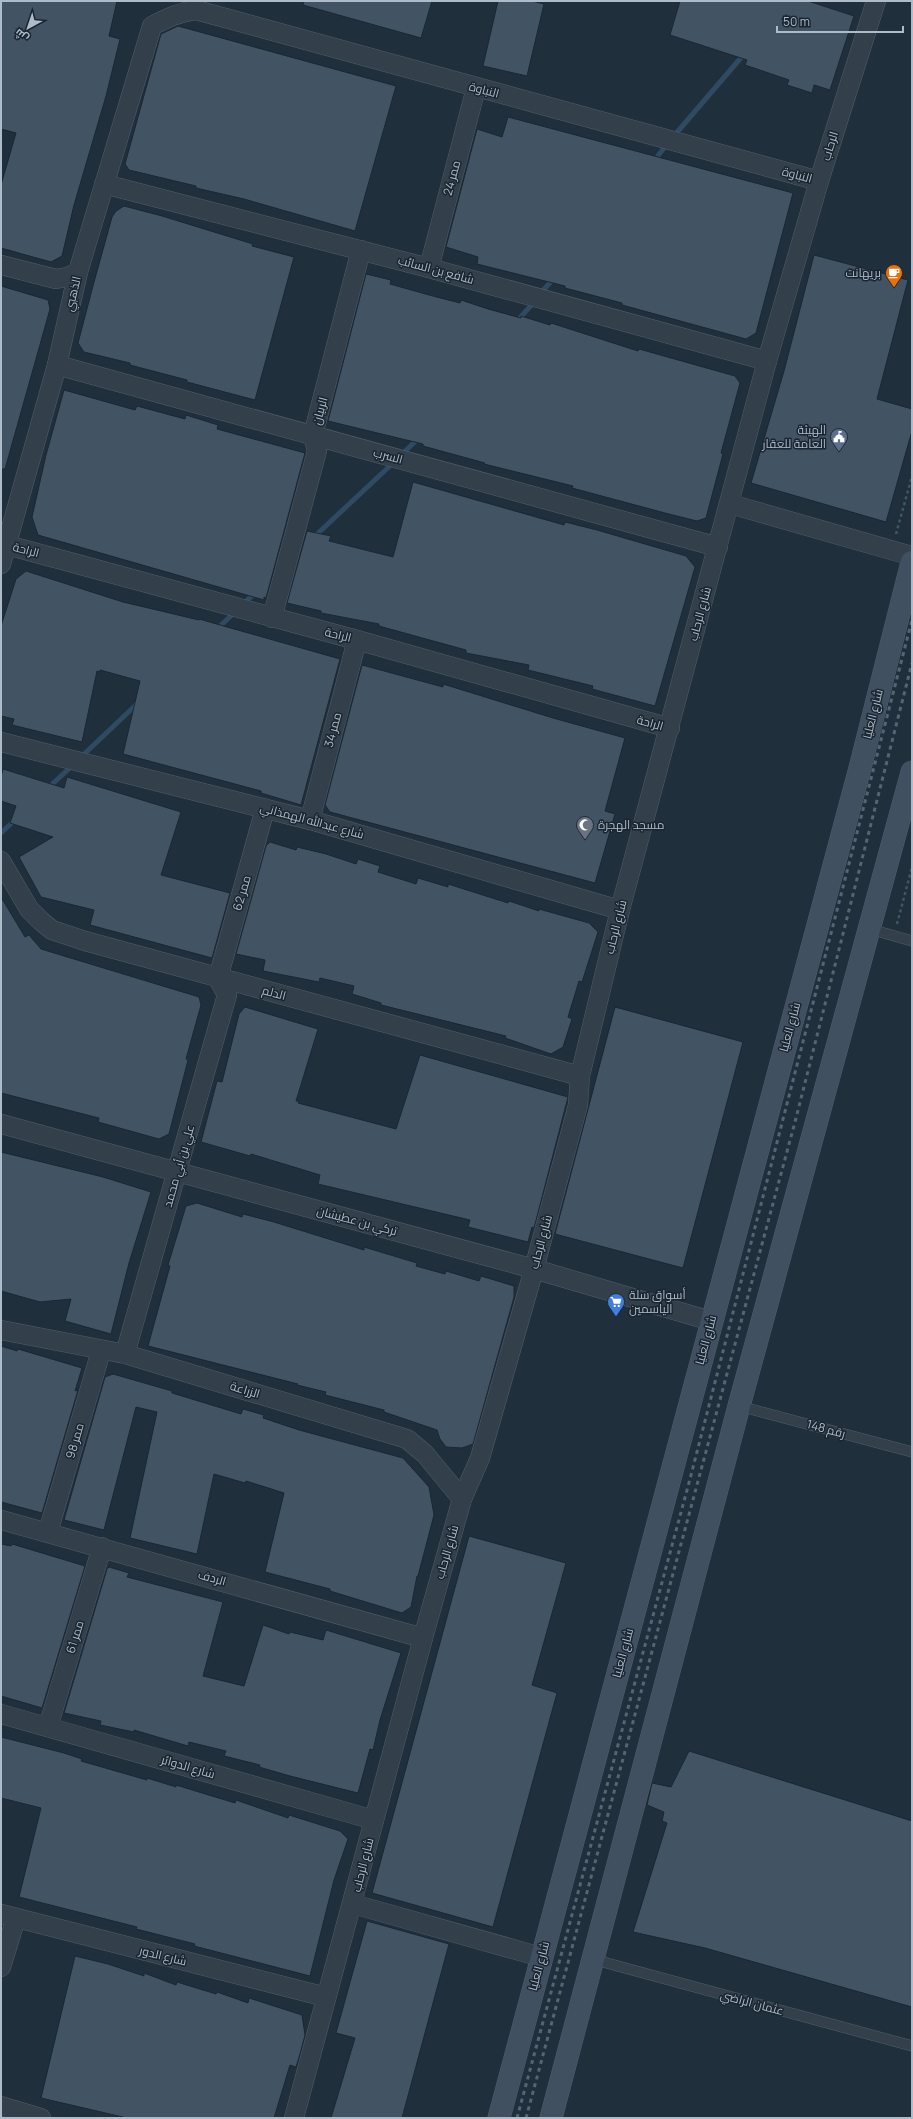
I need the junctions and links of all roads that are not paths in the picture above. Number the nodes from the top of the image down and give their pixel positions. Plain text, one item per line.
1 (876, 1) edge
2 (152, 26) joint
3 (476, 88) junction
4 (819, 181) junction
5 (104, 184) junction
6 (361, 250) junction
7 (1, 265) edge
8 (429, 268) junction
9 (78, 272) junction
10 (767, 361) junction
11 (57, 365) junction
12 (313, 435) junction
13 (730, 504) junction
14 (6, 545) junction
15 (718, 547) junction
16 (912, 556) edge
17 (912, 562) edge
18 (1, 564) edge
19 (272, 618) junction
20 (357, 640) junction
21 (670, 728) junction
22 (1, 742) edge
23 (912, 772) edge
24 (265, 809) junction
25 (310, 820) junction
26 (1, 861) edge
27 (620, 910) junction
28 (870, 929) junction
29 (912, 941) edge
30 (218, 978) junction
31 (580, 1076) junction
32 (1, 1124) edge
33 (177, 1173) junction
34 (534, 1269) junction
35 (712, 1321) junction
36 (1, 1330) edge
37 (101, 1351) junction
38 (125, 1354) junction
39 (739, 1406) junction
40 (912, 1452) edge
41 (462, 1498) junction
42 (1, 1520) edge
43 (48, 1532) junction
44 (102, 1547) junction
45 (423, 1638) junction
46 (1, 1714) edge
47 (48, 1727) junction
48 (374, 1820) junction
49 (353, 1904) junction
50 (8, 1916) edge
51 (541, 1957) junction
52 (592, 1959) junction
53 (1, 1967) edge
54 (326, 1997) junction
55 (912, 2046) edge
56 (1, 2106) edge
57 (41, 2118) edge
58 (294, 2118) edge
59 (499, 2118) edge
60 (551, 2118) edge

1 - 4 street, الرحاب
2 - 3 street, النباوة
2 - 5 street, الذهبي
3 - 4 street, النباوة
3 - 8 street, ممر 24
4 - 10 street, الرحاب
5 - 6 street, شافع بن السائب
5 - 9 street, الذهبي
6 - 8 street, شافع بن السائب
6 - 12 street, الربيان
7 - 9 street
8 - 10 street, شافع بن السائب
9 - 11 street, الذهبي
10 - 13 street, شارع الرحاب
11 - 12 street, السرب
11 - 14 street, الذهبي
12 - 15 street, السرب
12 - 19 street, الربيان
13 - 15 street, شارع الرحاب
13 - 16 street
14 - 18 street, الذهبي
14 - 19 street, الراحة
15 - 21 street, شارع الرحاب
17 - 35 main road, شارع العليا
19 - 20 street, الراحة
20 - 21 street, الراحة
20 - 25 street, ممر 34
21 - 27 street, شارع الرحاب
22 - 24 street, شارع عبدالله الهمذاني
23 - 28 main road
24 - 25 street, شارع عبدالله الهمذاني
24 - 30 street, ممر 62
25 - 27 street, شارع عبدالله الهمذاني
26 - 30 street, الدلم
27 - 31 street, شارع الرحاب
28 - 29 lane
28 - 39 main road
30 - 31 street, الدلم
30 - 33 street, علي بن أبي محمد
31 - 34 street, شارع الرحاب
32 - 33 street, تركي بن عطيشان
33 - 34 street, تركي بن عطيشان
33 - 38 street, علي بن أبي محمد
34 - 35 street, تركي بن عطيشان
34 - 41 street, شارع الرحاب
35 - 51 main road, شارع العليا
36 - 37 street, الزراعة
37 - 38 street, الزراعة
37 - 43 street, ممر 98
38 - 41 street, الزراعة
39 - 40 lane, رقم 148
39 - 52 main road
41 - 45 street, شارع الرحاب
42 - 43 street, الردف
43 - 44 street, الردف
44 - 45 street, الردف
44 - 47 street, ممر 61
45 - 48 street, شارع الرحاب
46 - 47 street, شارع الدوائر
47 - 48 street, شارع الدوائر
48 - 49 street, شارع الرحاب
49 - 51 street
49 - 54 street, شارع الرحاب
50 - 53 street
50 - 54 street, شارع الدور
51 - 59 main road, شارع العليا
52 - 55 lane, عثمان الراضي
52 - 60 main road
54 - 58 street, شارع الرحاب
56 - 57 street

